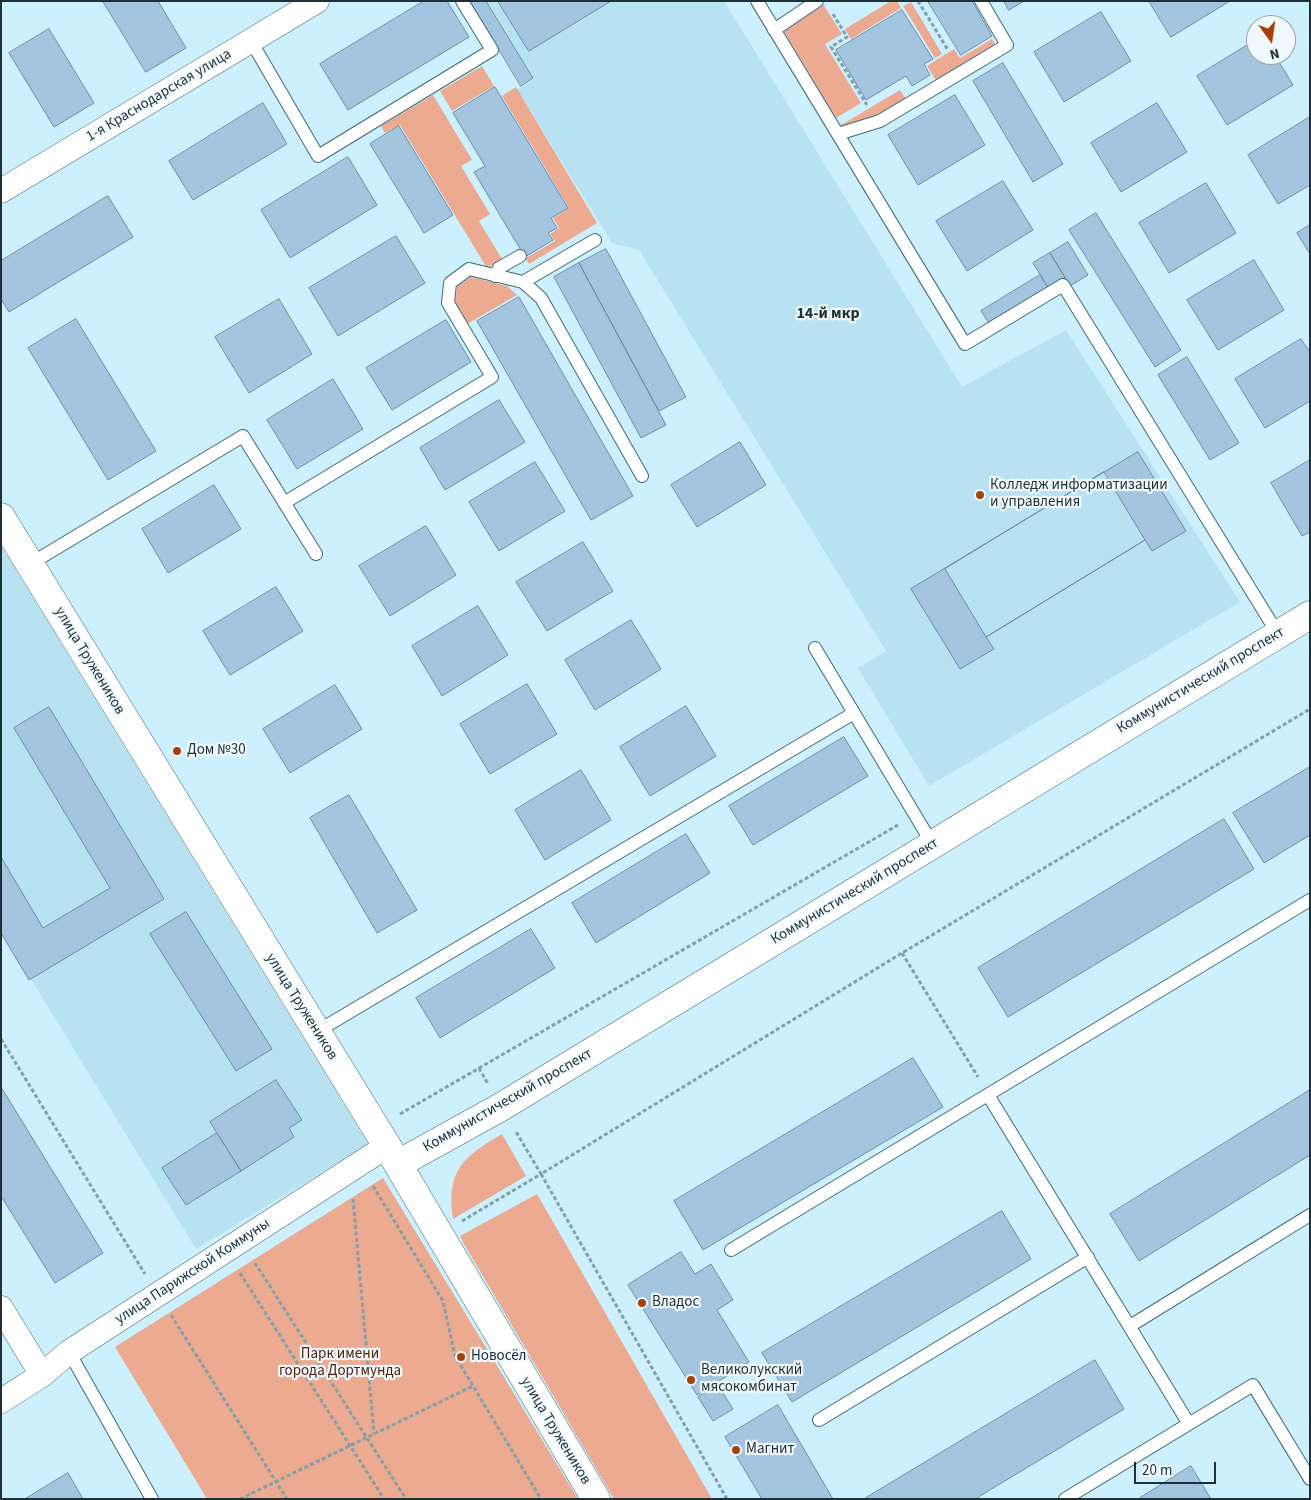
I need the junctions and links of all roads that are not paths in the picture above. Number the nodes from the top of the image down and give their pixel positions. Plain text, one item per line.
1 (317, 1) edge
2 (462, 1) edge
3 (757, 1) edge
4 (818, 1) edge
5 (981, 1) edge
6 (774, 30) junction
7 (251, 41) junction
8 (838, 134) junction
9 (1, 191) edge
10 (596, 240) dead end
11 (520, 256) dead end
12 (495, 276) junction
13 (522, 282) junction
14 (642, 476) dead end
15 (284, 503) junction
16 (1, 517) edge
17 (316, 554) dead end
18 (30, 564) junction
19 (1310, 615) edge
20 (1278, 634) junction
21 (815, 648) dead end
22 (854, 713) junction
23 (933, 845) junction
24 (1310, 900) edge
25 (316, 1032) junction
26 (988, 1095) junction
27 (387, 1146) junction
28 (1310, 1215) edge
29 (731, 1250) dead end
30 (1088, 1256) junction
31 (1, 1308) edge
32 (1130, 1326) junction
33 (69, 1352) junction
34 (42, 1376) junction
35 (1, 1401) edge
36 (819, 1420) dead end
37 (1189, 1424) junction
38 (1310, 1480) edge
39 (152, 1499) edge
40 (596, 1499) edge
41 (1065, 1499) edge

1 - 7 street, 1-я Краснодарская улица
2 - 7 lane
3 - 6 lane
4 - 6 lane
5 - 8 lane
6 - 8 lane
7 - 9 street, 1-я Краснодарская улица
8 - 20 lane
10 - 13 lane
11 - 12 lane
12 - 13 lane
12 - 15 lane
13 - 14 lane
15 - 17 lane
15 - 18 lane
16 - 18 main road, улица Тружеников
18 - 25 main road, улица Тружеников
19 - 20 main road, Коммунистический проспект
20 - 23 main road, Коммунистический проспект
21 - 22 lane
22 - 23 lane
22 - 25 lane
23 - 27 main road, Коммунистический проспект
24 - 26 lane
25 - 27 main road, улица Тружеников
26 - 29 lane
26 - 30 lane
27 - 33 street, улица Парижской Коммуны
27 - 40 main road, улица Тружеников
28 - 32 lane
30 - 32 lane
30 - 36 lane
31 - 34 street
32 - 37 lane
33 - 34 street, улица Парижской Коммуны
33 - 39 lane
34 - 35 street, улица Парижской Коммуны
37 - 38 lane
37 - 41 lane

